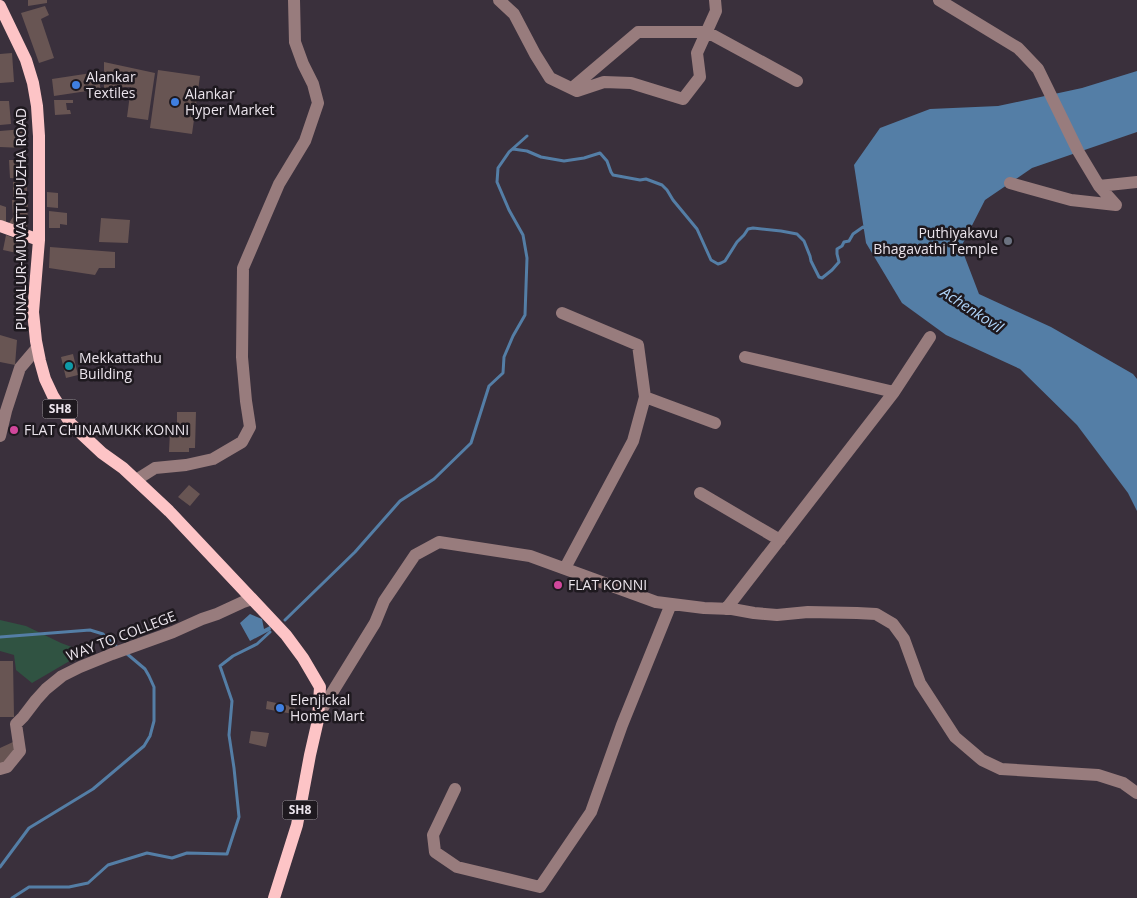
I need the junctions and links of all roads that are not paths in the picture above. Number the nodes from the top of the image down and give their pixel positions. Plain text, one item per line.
1 (294, 0) edge
2 (499, 0) edge
3 (715, 0) edge
4 (939, 0) edge
5 (0, 6) edge
6 (707, 32) junction
7 (796, 81) dead end
8 (572, 88) junction
9 (1010, 182) dead end
10 (1137, 182) edge
11 (1099, 186) junction
12 (0, 226) edge
13 (39, 240) junction
14 (562, 313) dead end
15 (930, 336) dead end
16 (37, 348) junction
17 (744, 357) dead end
18 (894, 392) junction
19 (645, 397) junction
20 (715, 422) dead end
21 (0, 436) edge
22 (136, 480) junction
23 (700, 493) dead end
24 (780, 540) junction
25 (565, 568) junction
26 (252, 599) junction
27 (671, 604) junction
28 (726, 609) junction
29 (318, 720) junction
30 (0, 769) edge
31 (455, 790) dead end
32 (1137, 793) edge
33 (274, 898) edge

1 - 22 street
2 - 8 street
3 - 6 street
4 - 11 street
5 - 13 main road, PUNALUR-MUVATTUPUZHA ROAD / SH8
6 - 7 street
6 - 8 street
6 - 8 street
9 - 11 street
10 - 11 street
12 - 13 main road
13 - 16 main road, PUNALUR-MUVATTUPUZHA ROAD / SH8
14 - 19 street
15 - 18 street
16 - 21 street
16 - 22 main road, PUNALUR-MUVATTUPUZHA ROAD / SH8
17 - 18 street
18 - 24 street
19 - 20 street
19 - 25 street
22 - 26 main road, PUNALUR-MUVATTUPUZHA ROAD / SH8
23 - 24 street
24 - 28 street
25 - 27 street
25 - 29 street
26 - 29 main road, PUNALUR-MUVATTUPUZHA ROAD / SH8
26 - 30 street, WAY TO COLLEGE
27 - 28 street
27 - 31 street
28 - 32 street
29 - 33 main road, SH8

